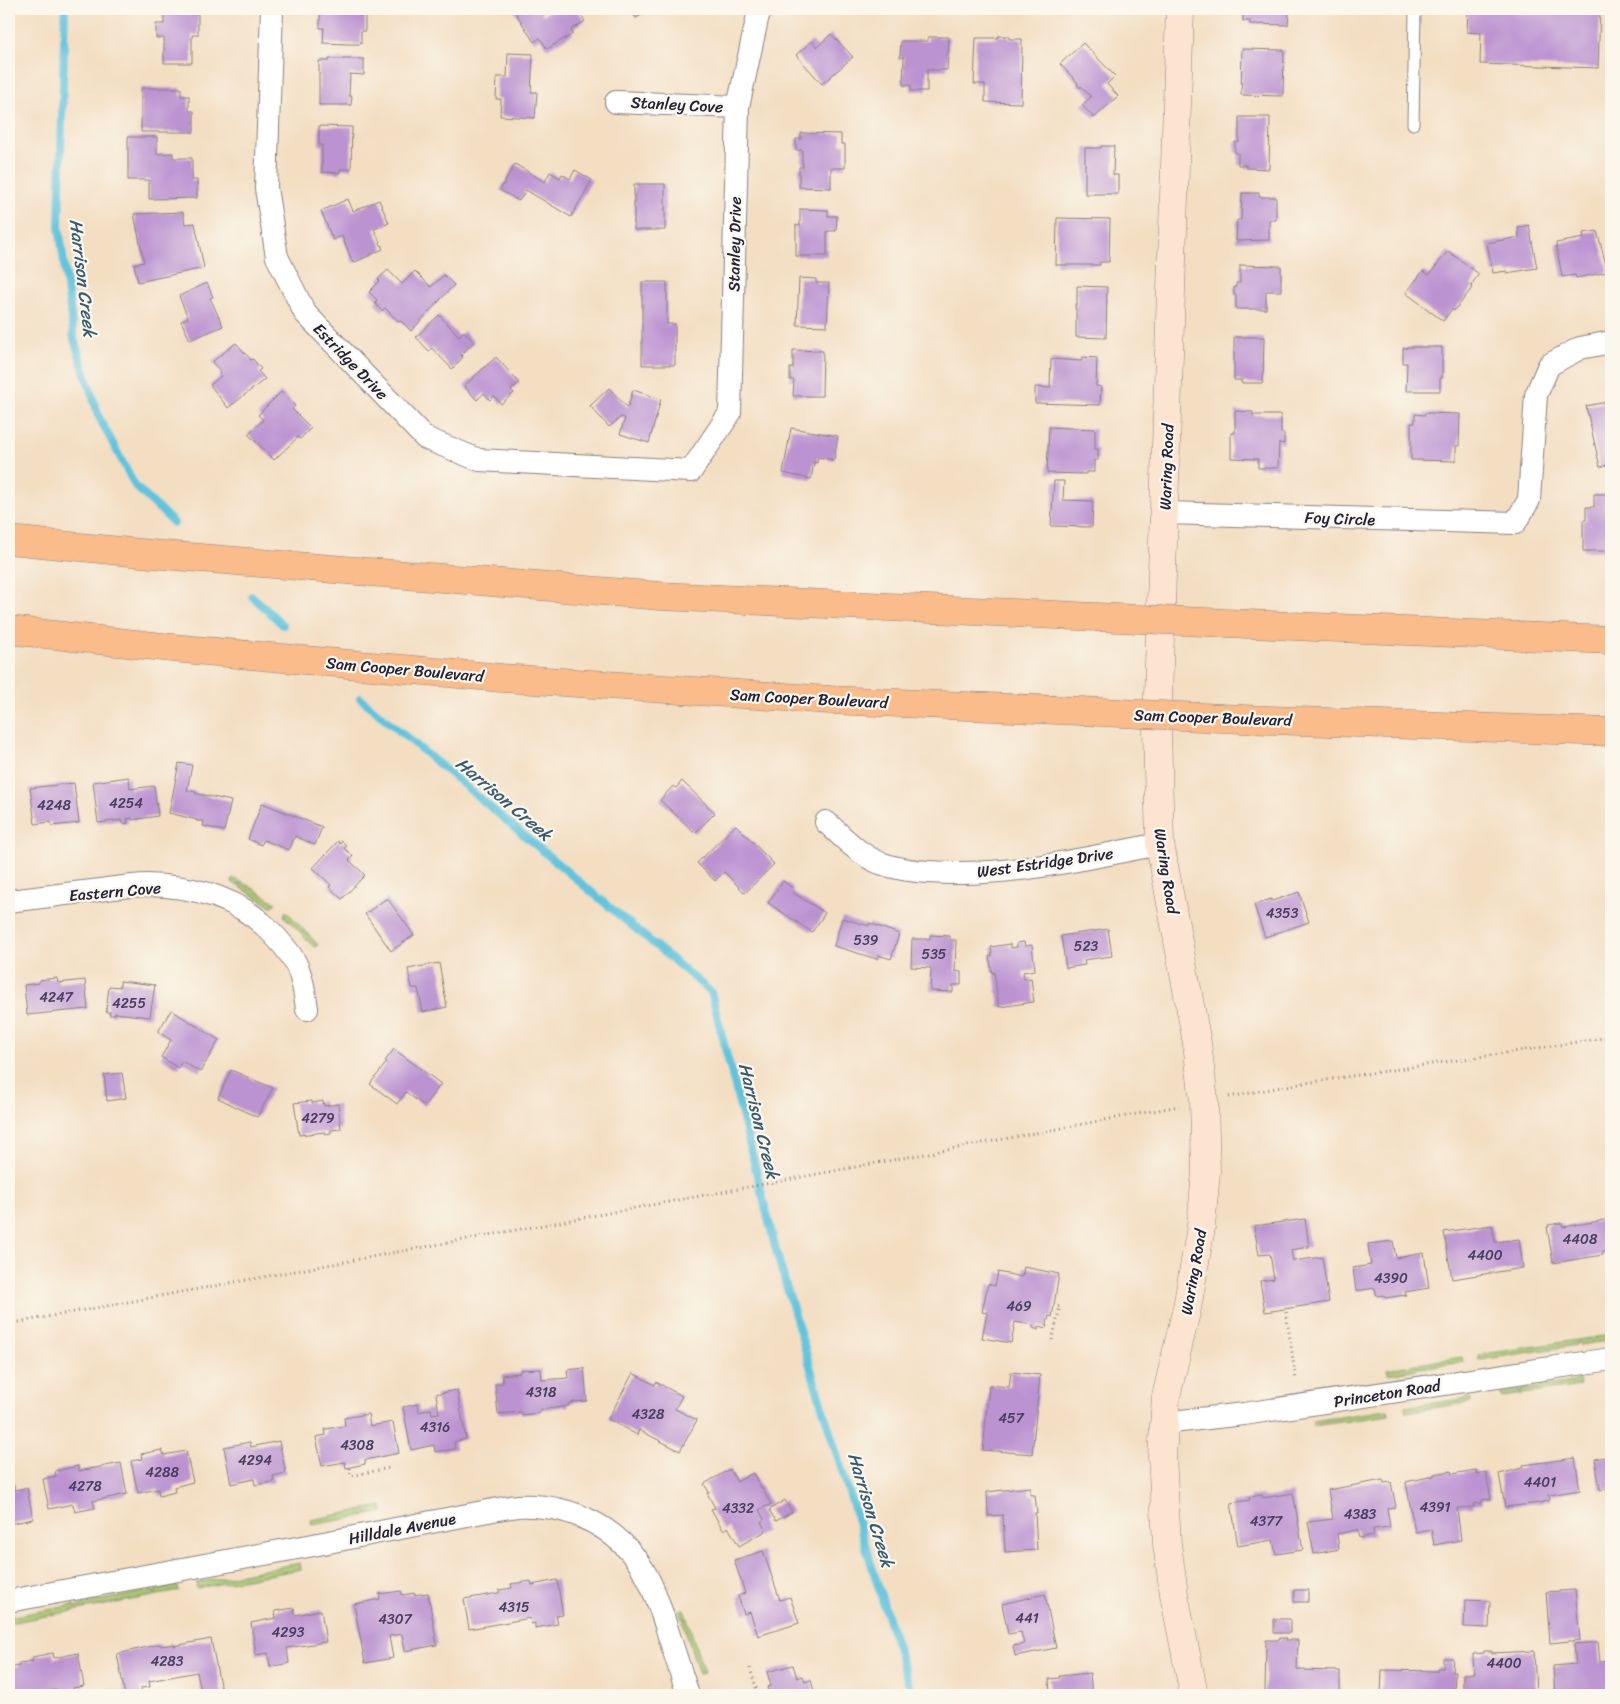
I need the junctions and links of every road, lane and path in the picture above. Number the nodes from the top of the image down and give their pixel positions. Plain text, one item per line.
1 (272, 9) edge
2 (762, 9) edge
3 (1180, 9) edge
4 (1415, 9) edge
5 (616, 102) dead end
6 (738, 107) junction
7 (1413, 124) dead end
8 (1611, 342) edge
9 (691, 471) joint
10 (1165, 513) junction
11 (9, 540) edge
12 (9, 630) edge
13 (1611, 640) edge
14 (1611, 732) edge
15 (826, 822) dead end
16 (1160, 844) junction
17 (9, 901) edge
18 (307, 1009) dead end
19 (786, 1180) dead end
20 (1056, 1306) dead end
21 (1286, 1312) dead end
22 (9, 1324) edge
23 (1052, 1340) dead end
24 (1611, 1359) edge
25 (1296, 1380) dead end
26 (1163, 1423) junction
27 (350, 1468) dead end
28 (389, 1468) dead end
29 (9, 1600) edge
30 (750, 1668) dead end
31 (688, 1695) edge
32 (758, 1695) edge
33 (1194, 1695) edge

1 - 9 street, Estridge Drive
2 - 6 street, Stanley Drive
3 - 10 main road, Waring Road
4 - 7 lane
5 - 6 street, Stanley Cove
6 - 9 street, Stanley Drive
8 - 10 street, Foy Circle
10 - 16 main road, Waring Road
11 - 13 highway, bridge
12 - 14 highway, Sam Cooper Boulevard, bridge
15 - 16 street, West Estridge Drive
16 - 26 main road, Waring Road
17 - 18 street, Eastern Cove
19 - 22 path
20 - 23 path
21 - 25 path
24 - 26 street, Princeton Road
26 - 33 main road, Waring Road
27 - 28 path
29 - 31 street, Hilldale Avenue
30 - 32 path

